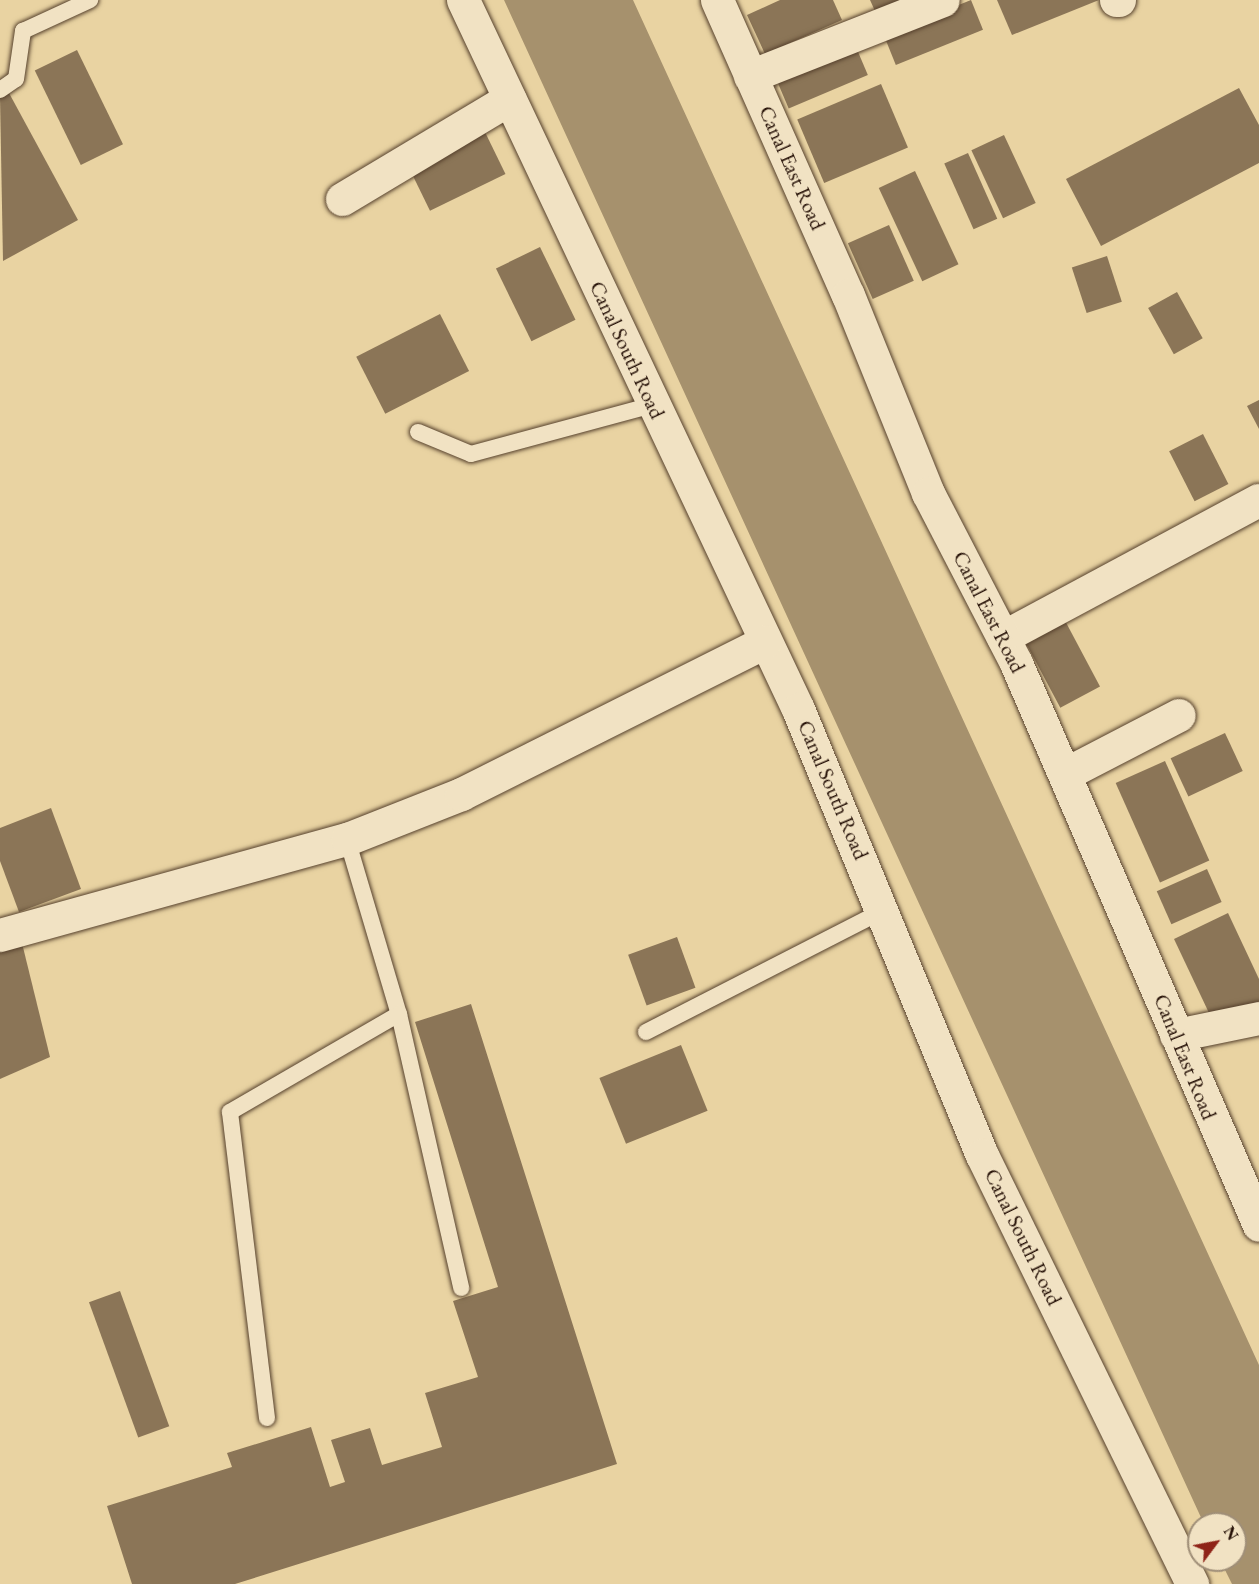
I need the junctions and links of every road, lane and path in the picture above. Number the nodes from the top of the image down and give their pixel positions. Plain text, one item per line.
1 (90, 0) edge
2 (463, 0) edge
3 (717, 0) edge
4 (943, 0) edge
5 (750, 76) junction
6 (0, 90) edge
7 (509, 99) junction
8 (342, 200) dead end
9 (652, 405) junction
10 (418, 432) dead end
11 (1259, 500) edge
12 (1003, 637) junction
13 (765, 642) junction
14 (1179, 715) dead end
15 (1065, 774) junction
16 (347, 839) junction
17 (884, 910) junction
18 (0, 934) edge
19 (399, 1014) junction
20 (1259, 1018) edge
21 (646, 1032) dead end
22 (1176, 1035) junction
23 (1259, 1225) edge
24 (461, 1288) dead end
25 (267, 1418) dead end
26 (1192, 1584) edge

1 - 6 lane
2 - 7 street, Canal South Road
3 - 5 street, Canal East Road
4 - 5 street
5 - 12 street, Canal East Road
7 - 8 street
7 - 9 street, Canal South Road
9 - 10 lane
9 - 13 street, Canal South Road
11 - 12 street
12 - 15 street, Canal East Road
13 - 16 street
13 - 17 street, Canal South Road
14 - 15 street
15 - 22 street, Canal East Road
16 - 18 street
16 - 19 lane
17 - 21 lane
17 - 26 street, Canal South Road
19 - 24 lane
19 - 25 lane
20 - 22 street
22 - 23 street, Canal East Road

